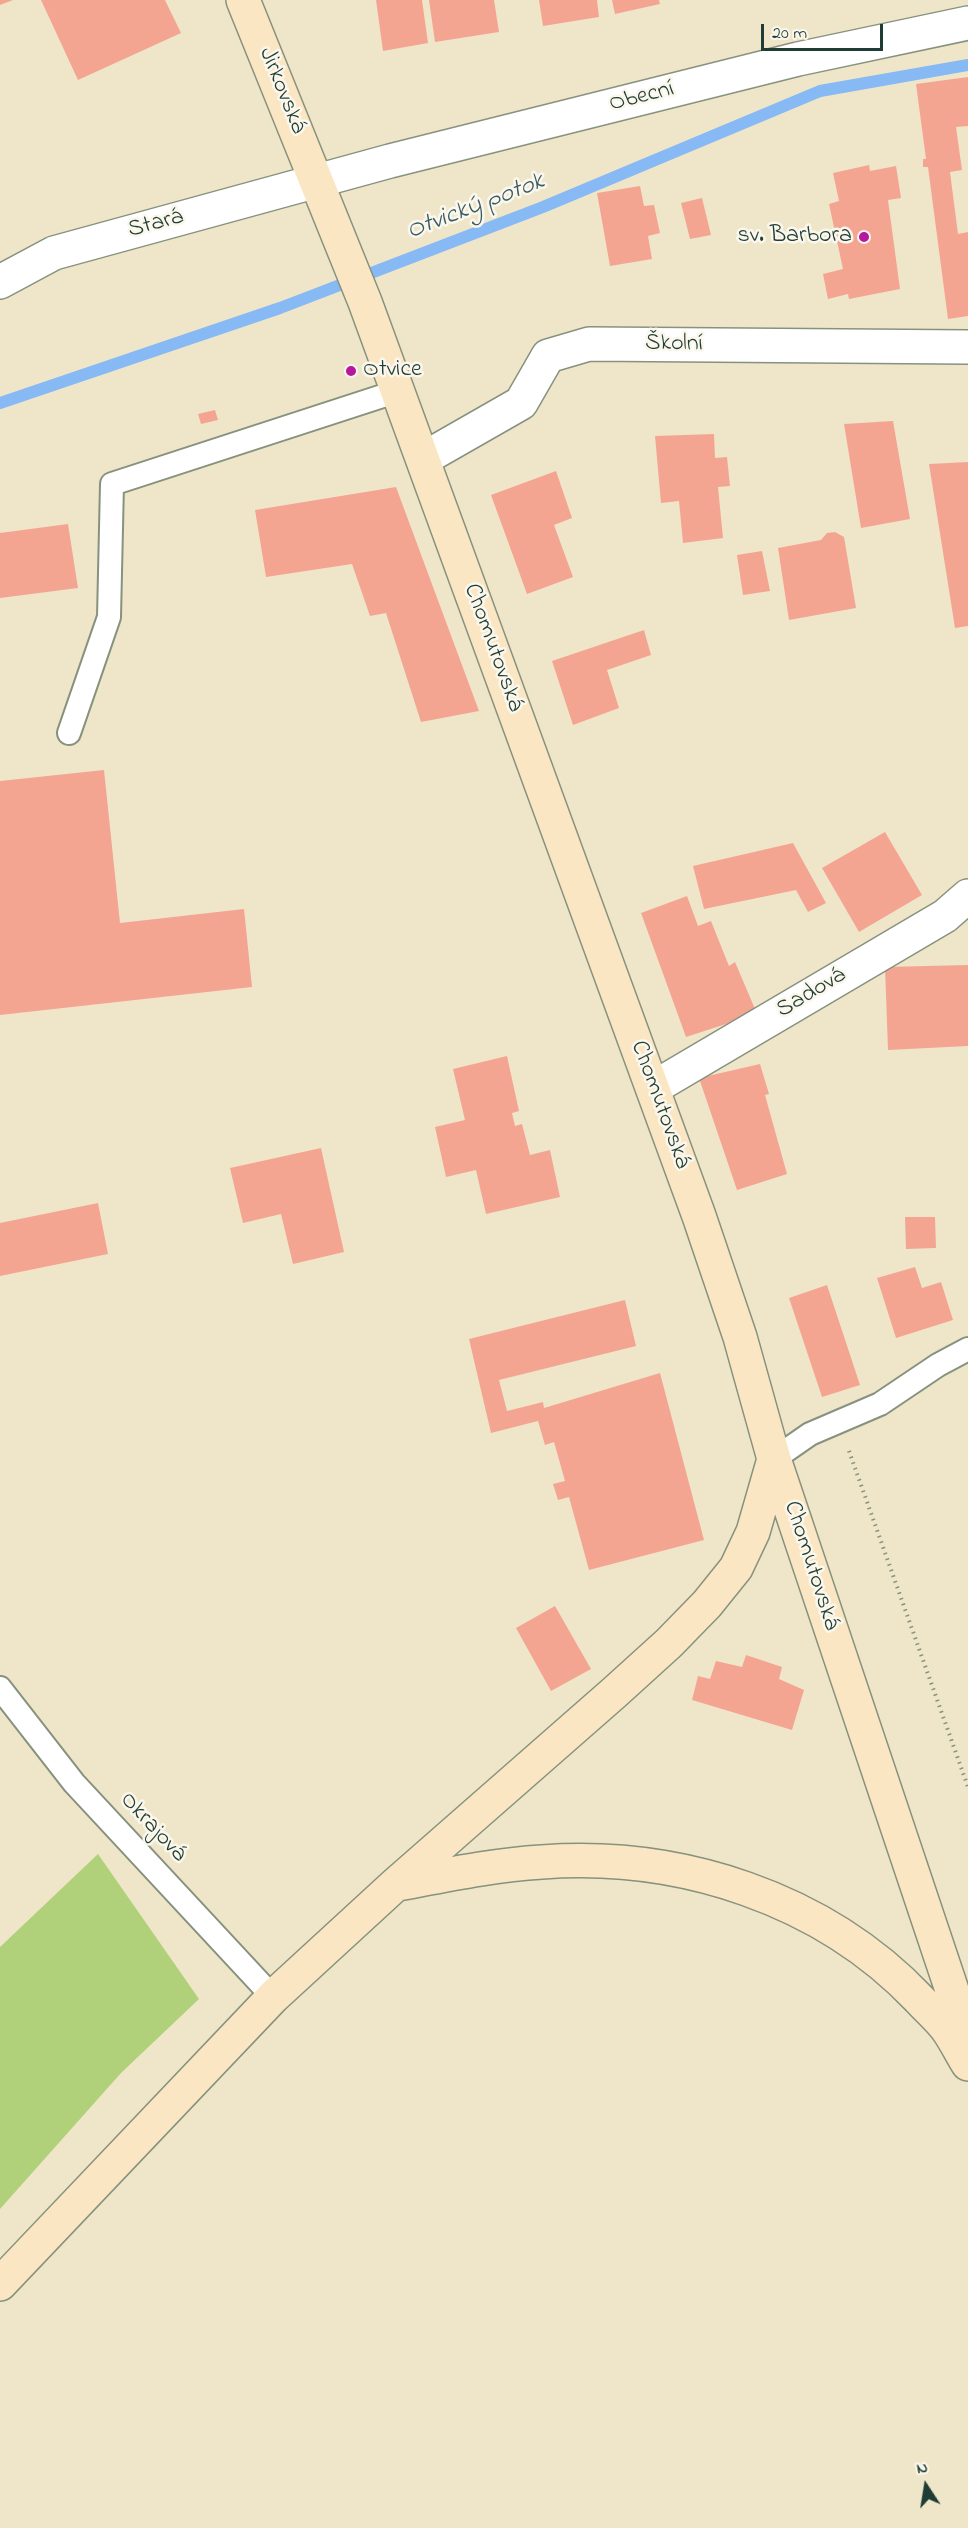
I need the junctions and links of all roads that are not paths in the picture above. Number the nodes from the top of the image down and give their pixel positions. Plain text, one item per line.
1 (243, 0) edge
2 (968, 23) edge
3 (318, 182) junction
4 (0, 282) edge
5 (968, 347) edge
6 (398, 391) junction
7 (423, 459) junction
8 (69, 733) dead end
9 (968, 896) edge
10 (653, 1088) junction
11 (968, 1349) edge
12 (774, 1459) junction
13 (0, 1688) edge
14 (396, 1884) junction
15 (273, 1997) junction
16 (968, 2038) edge
17 (968, 2064) edge
18 (0, 2284) edge

1 - 3 main road, Jirkovská
2 - 3 street, Obecní
3 - 4 street, Stará
3 - 6 main road, Chomutovská
5 - 7 street, Školní
6 - 7 main road, Chomutovská
6 - 8 lane
7 - 10 main road, Chomutovská
9 - 10 street, Sadová
10 - 12 main road, Chomutovská
11 - 12 lane
12 - 14 main road
12 - 16 main road, Chomutovská
13 - 15 lane, Okrajová
14 - 15 main road
14 - 17 main road
15 - 18 main road

